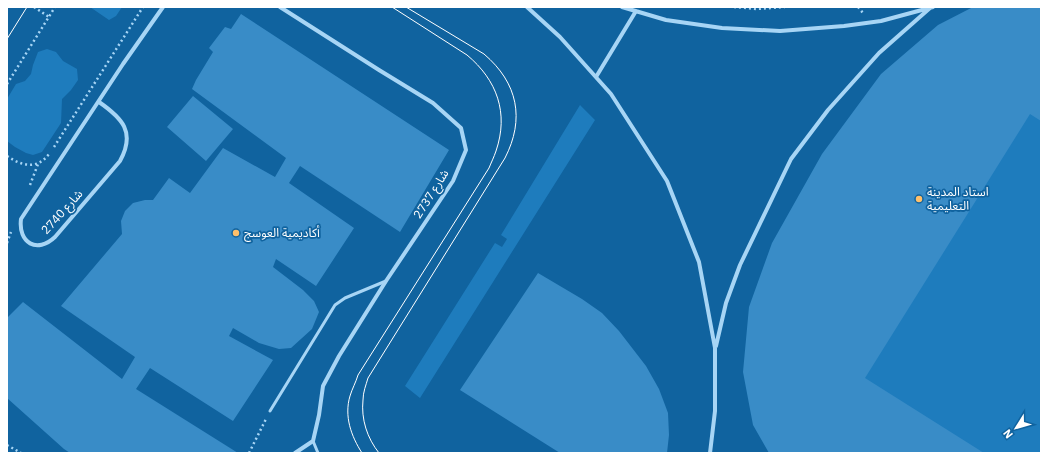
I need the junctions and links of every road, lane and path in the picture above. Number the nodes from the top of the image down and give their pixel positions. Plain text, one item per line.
1 (34, 7) edge
2 (55, 7) edge
3 (143, 7) edge
4 (163, 7) edge
5 (280, 7) edge
6 (527, 7) edge
7 (622, 7) edge
8 (734, 7) edge
9 (784, 7) edge
10 (767, 8) edge
11 (931, 8) edge
12 (636, 11) junction
13 (49, 17) junction
14 (596, 77) junction
15 (7, 84) edge
16 (99, 102) junction
17 (7, 156) edge
18 (386, 281) junction
19 (715, 348) junction
20 (270, 411) joint
21 (312, 441) junction
22 (7, 445) edge
23 (21, 453) edge
24 (249, 453) edge
25 (295, 453) edge
26 (318, 453) edge
27 (710, 453) edge

1 - 13 path
2 - 13 path
3 - 17 path
4 - 16 street, شارع 2740
5 - 18 street, شارع 2737
6 - 14 street
7 - 12 street
8 - 10 path
9 - 10 path
11 - 12 street
11 - 19 street
12 - 14 street
13 - 15 path
14 - 19 street
16 - 16 street, شارع 2740
18 - 20 lane
18 - 21 street, شارع 2737
19 - 27 street
20 - 24 path
21 - 25 street
21 - 26 lane
22 - 23 path

